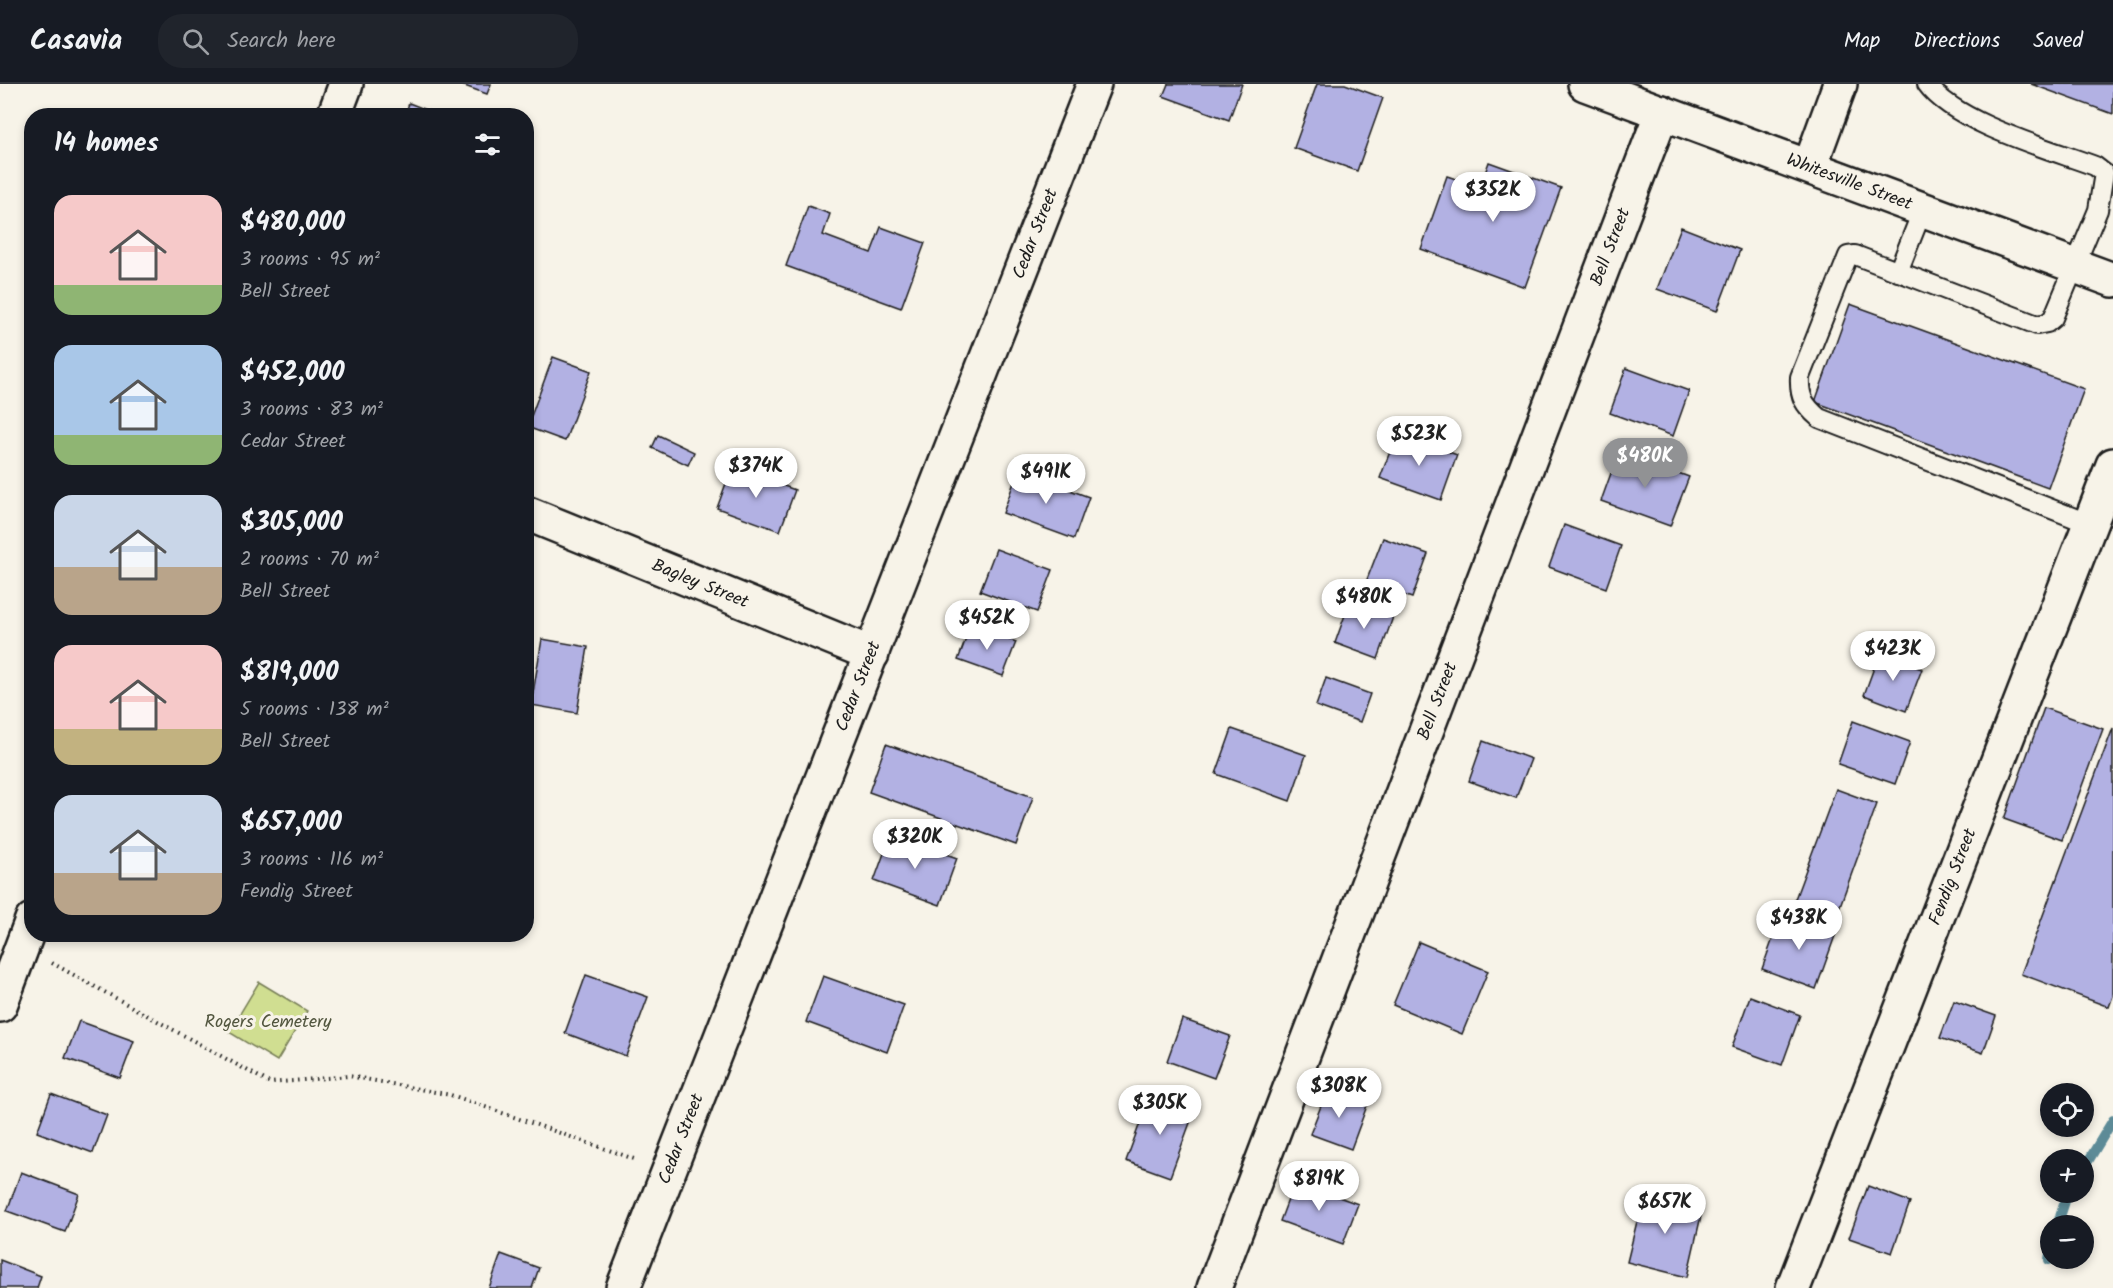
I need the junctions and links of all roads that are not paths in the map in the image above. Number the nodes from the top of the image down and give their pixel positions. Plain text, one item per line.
1 (346, 84) edge
2 (1094, 84) edge
3 (1585, 84) edge
4 (1840, 84) edge
5 (1927, 84) edge
6 (337, 108) edge
7 (1662, 112) junction
8 (1810, 166) junction
9 (1923, 209) junction
10 (2074, 266) junction
11 (1898, 272) junction
12 (2113, 280) edge
13 (2113, 465) edge
14 (534, 516) edge
15 (2090, 524) junction
16 (872, 654) junction
17 (18, 935) edge
18 (0, 1005) edge
19 (623, 1288) edge
20 (1214, 1288) edge
21 (1793, 1288) edge

1 - 6 street
2 - 16 street, Cedar Street
3 - 7 street, Whitesville Street
4 - 8 street
5 - 10 lane
7 - 8 street, Whitesville Street
7 - 20 street, Bell Street
8 - 9 street, Whitesville Street
9 - 10 street, Whitesville Street
9 - 11 lane
10 - 11 lane
10 - 12 street, Whitesville Street
11 - 15 lane
13 - 15 street, Fendig Street
14 - 16 street, Bagley Street
15 - 21 street, Fendig Street
16 - 19 street, Cedar Street
17 - 18 street

